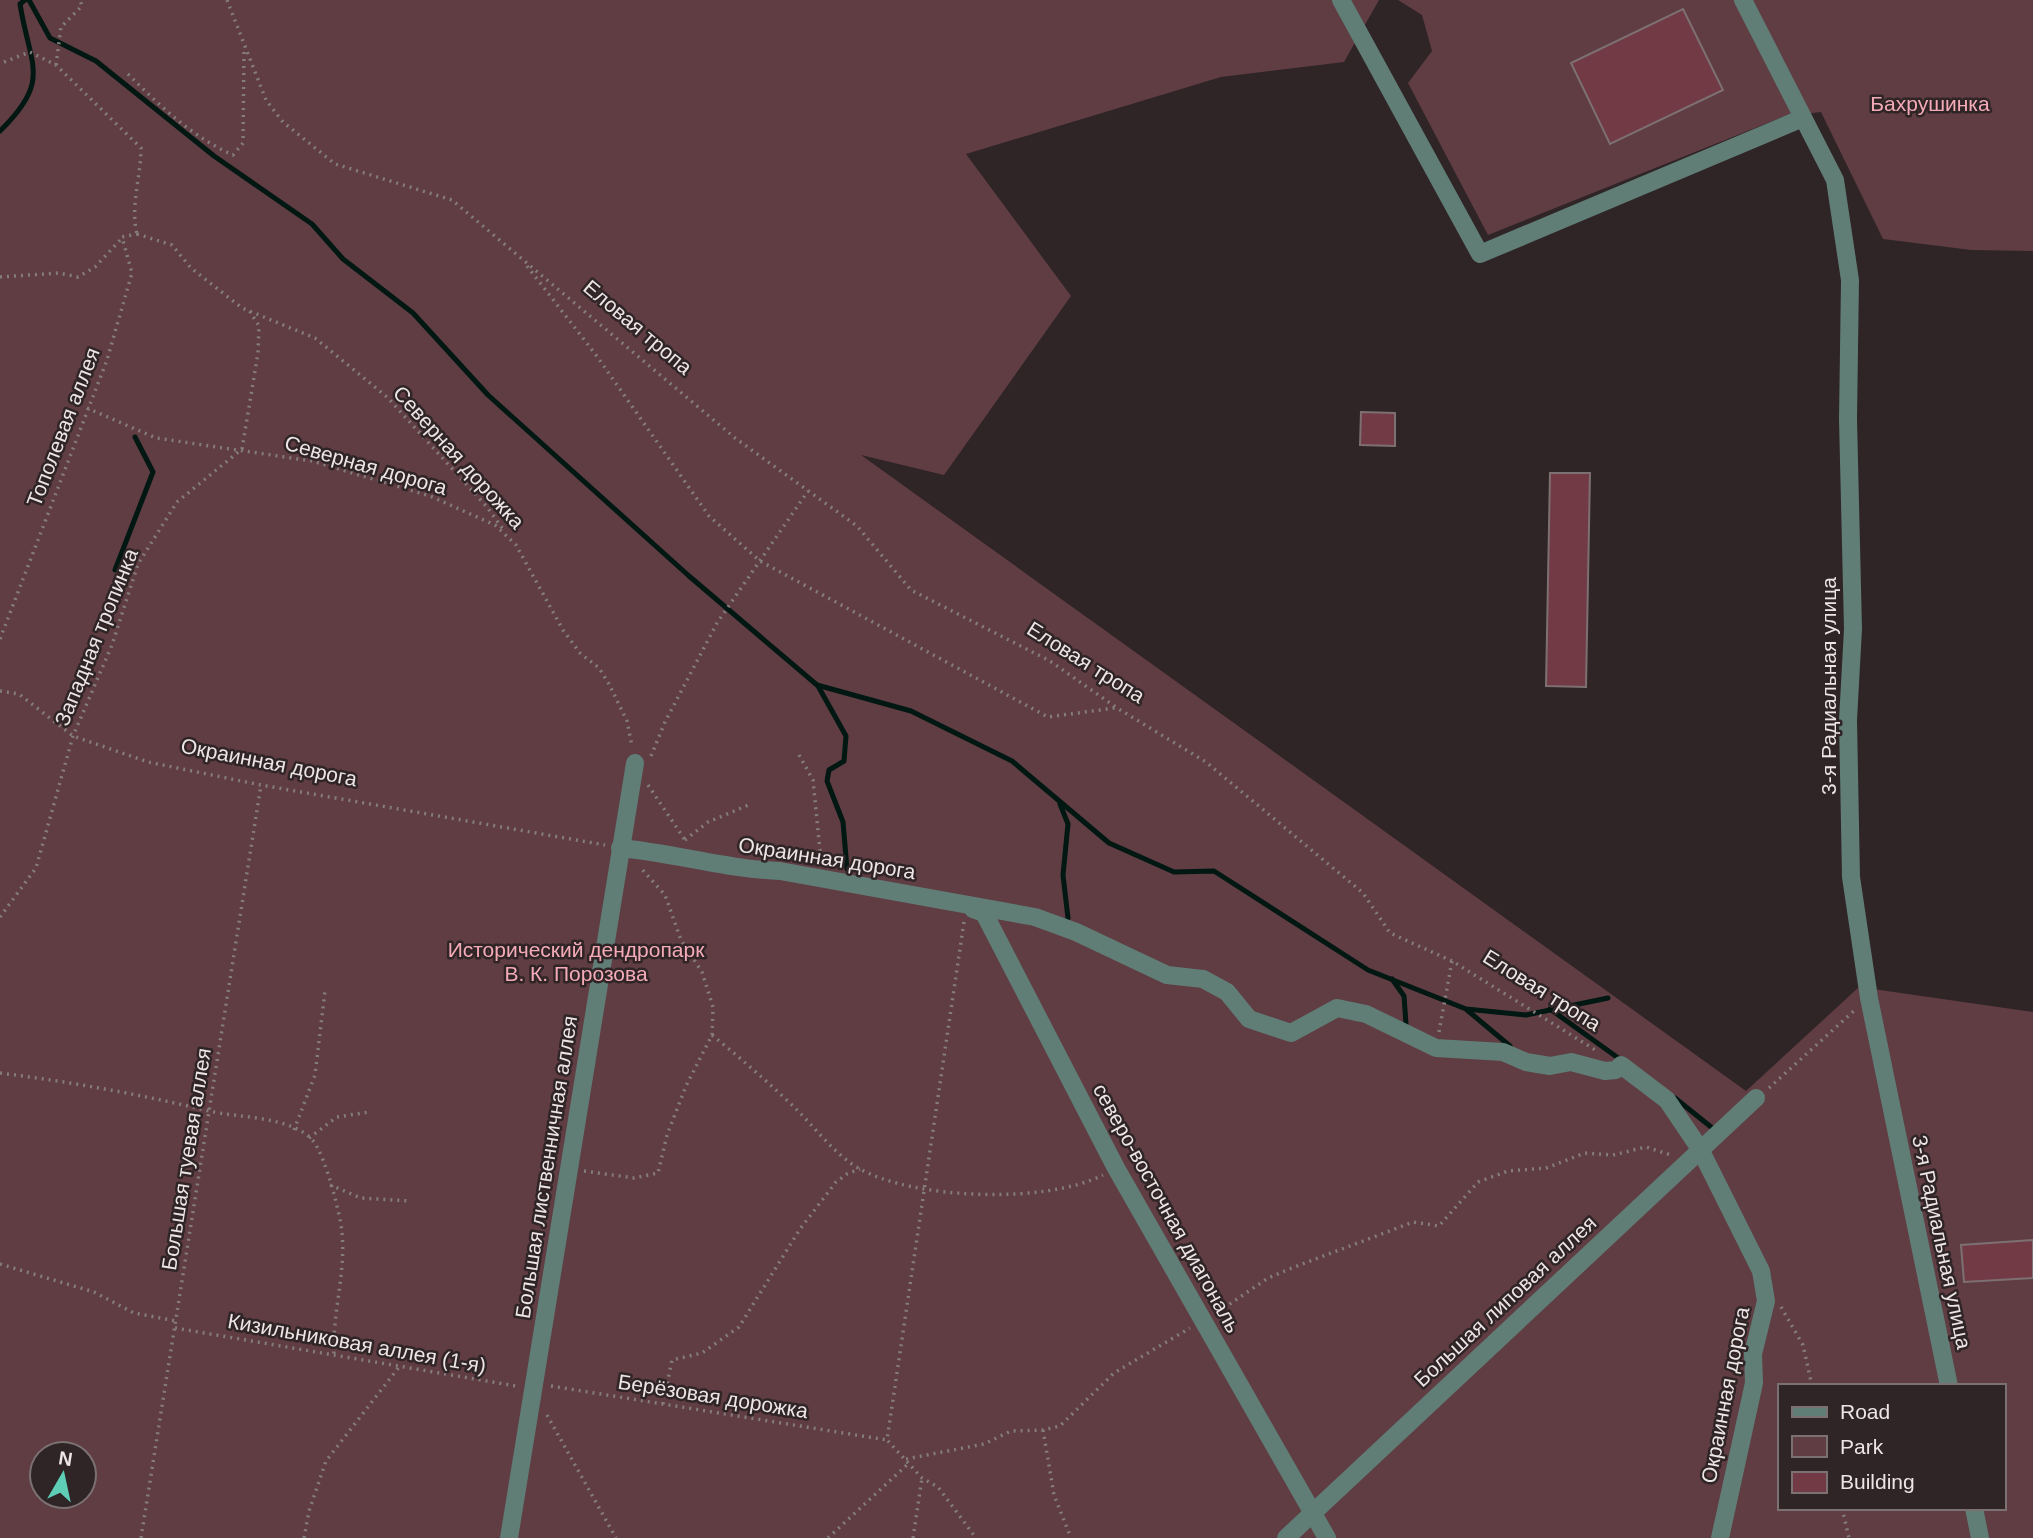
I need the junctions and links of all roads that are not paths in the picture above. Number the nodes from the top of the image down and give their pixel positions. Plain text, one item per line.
1 (1341, 0) edge
2 (1743, 0) edge
3 (1803, 118) junction
4 (641, 765) road end
5 (624, 848) junction
6 (967, 906) junction
7 (1763, 1093) road end
8 (1695, 1154) junction
9 (1949, 1384) edge
10 (1974, 1510) edge
11 (1313, 1514) junction
12 (509, 1538) edge
13 (1286, 1538) edge
14 (1326, 1538) edge
15 (1720, 1538) edge
16 (1980, 1538) edge

1 - 3 street
2 - 3 street, 3-я Радиальная улица
3 - 9 street, 3-я Радиальная улица
4 - 5 street, Большая лиственничная аллея
5 - 6 street, Окраинная дорога
5 - 12 street, Большая лиственничная аллея
6 - 8 street, Окраинная дорога
6 - 11 street, северо-восточная диагональ
7 - 8 street, Большая липовая аллея
8 - 11 street, Большая липовая аллея
8 - 15 street, Окраинная дорога
10 - 16 street
11 - 13 street, Большая липовая аллея
11 - 14 street, северо-восточная диагональ

